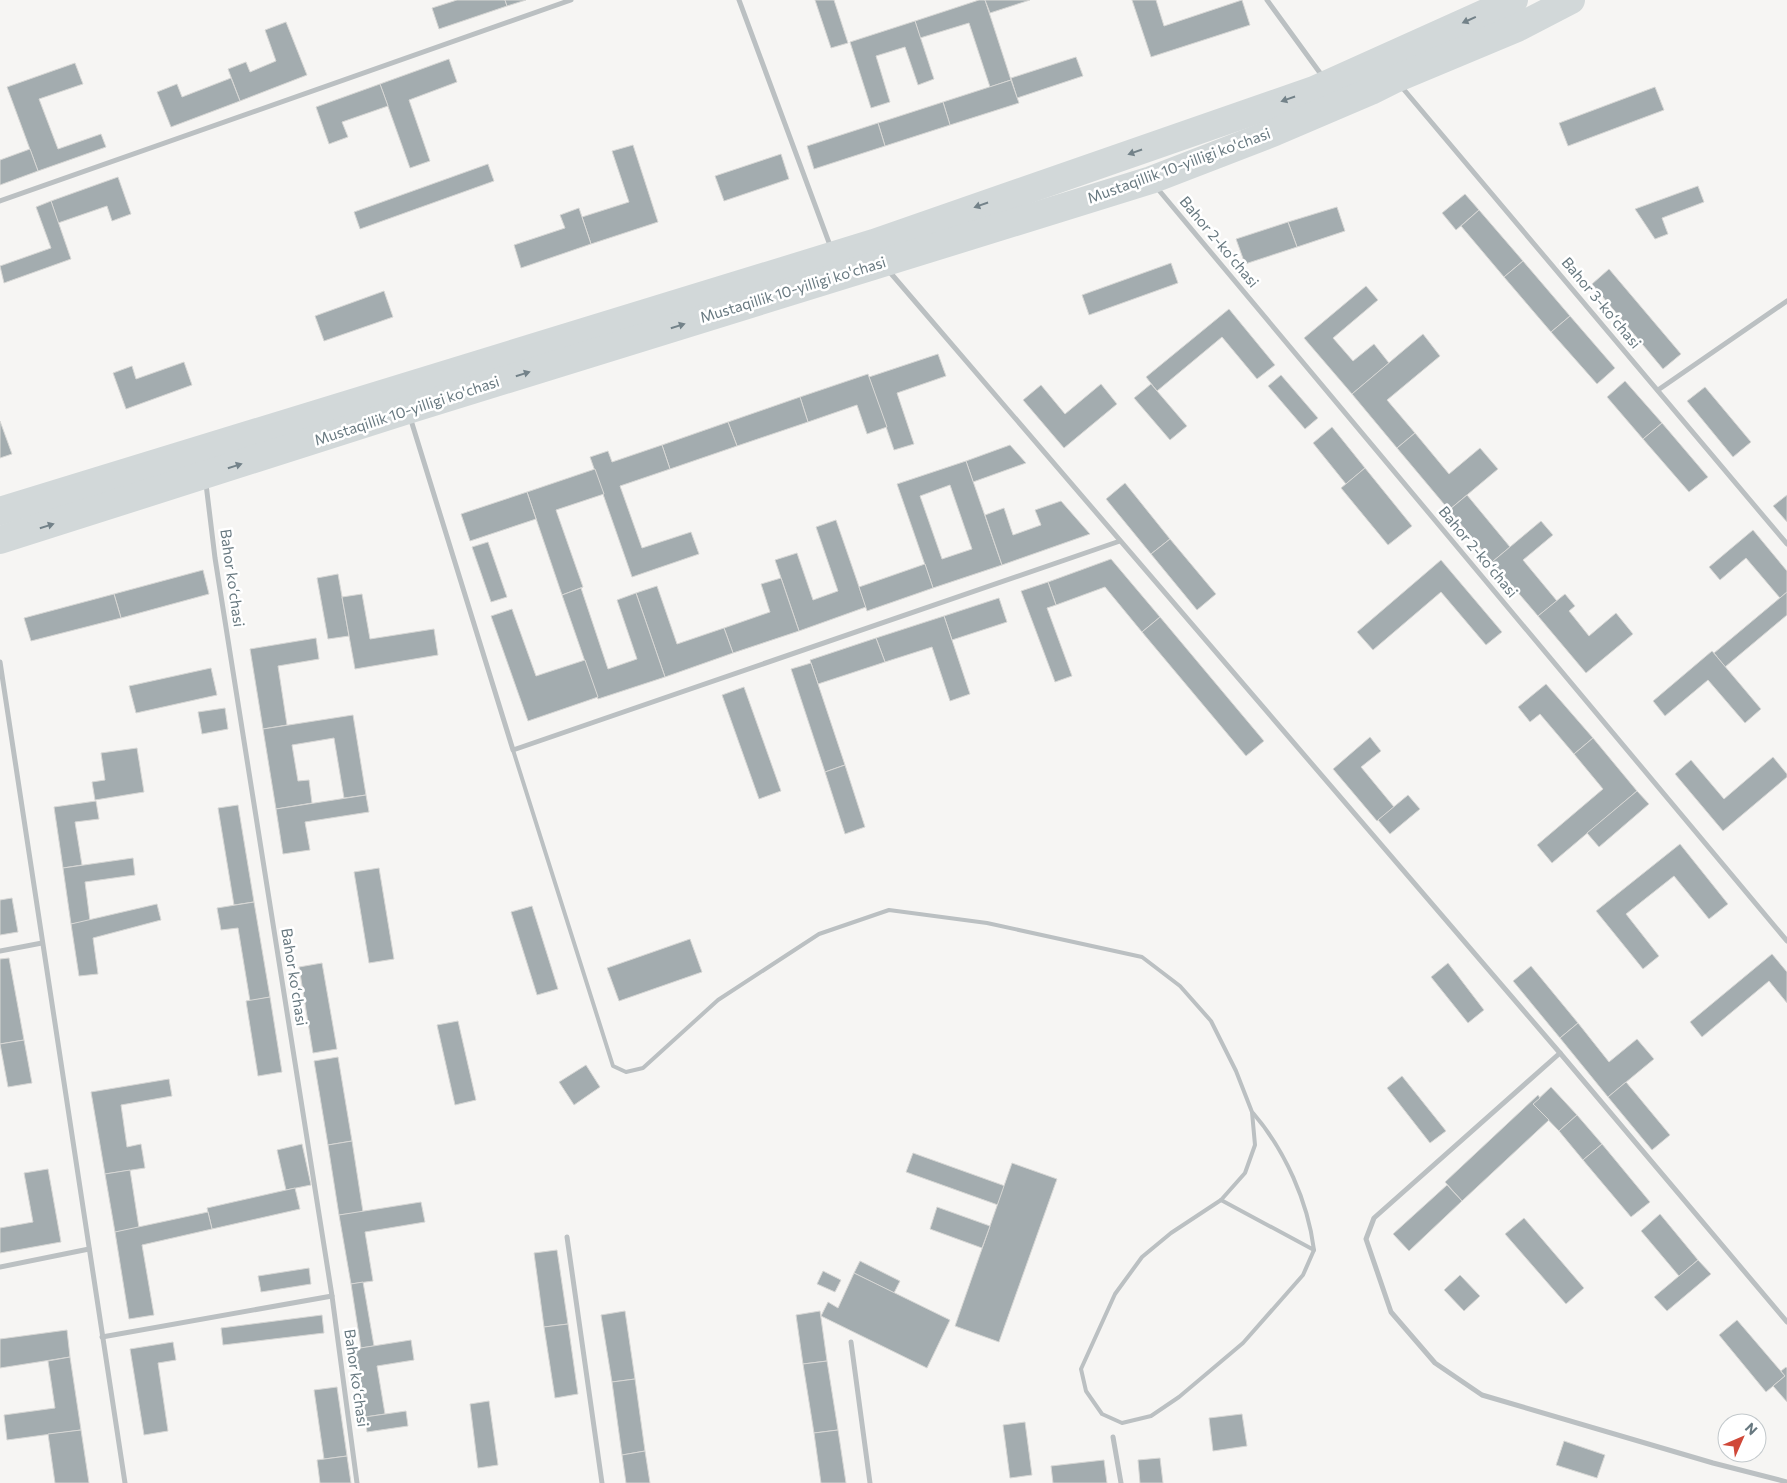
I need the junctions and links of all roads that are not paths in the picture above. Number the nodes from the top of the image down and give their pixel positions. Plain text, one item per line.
1 (571, 0) edge
2 (740, 0) edge
3 (1268, 0) edge
4 (1514, 0) edge
5 (1571, 0) edge
6 (1395, 79) junction
7 (1328, 84) junction
8 (1150, 180) junction
9 (0, 201) edge
10 (834, 255) junction
11 (882, 262) junction
12 (1787, 300) edge
13 (1658, 390) junction
14 (408, 410) junction
15 (204, 476) junction
16 (0, 511) edge
17 (0, 540) edge
18 (1120, 541) junction
19 (1787, 544) edge
20 (0, 662) edge
21 (514, 750) junction
22 (1787, 941) edge
23 (42, 943) junction
24 (0, 951) edge
25 (1560, 1053) junction
26 (1252, 1112) junction
27 (1221, 1200) junction
28 (567, 1237) dead end
29 (89, 1249) junction
30 (1314, 1250) junction
31 (0, 1267) edge
32 (332, 1296) junction
33 (1787, 1322) edge
34 (102, 1337) junction
35 (851, 1342) dead end
36 (1113, 1437) dead end
37 (1787, 1482) edge
38 (125, 1483) edge
39 (357, 1483) edge
40 (602, 1483) edge
41 (870, 1483) edge
42 (1121, 1483) edge

1 - 9 street
2 - 10 street
3 - 7 street
4 -> 7 main road, Mustaqillik 10-yilligi ko'chasi
5 - 6 main road, Mustaqillik 10-yilligi ko'chasi
6 - 8 main road, Mustaqillik 10-yilligi ko'chasi
6 - 13 street, Bahor 3-koʻchasi
7 -> 10 main road, Mustaqillik 10-yilligi ko'chasi
8 - 11 main road, Mustaqillik 10-yilligi ko'chasi
8 - 22 street, Bahor 2-koʻchasi
10 - 16 main road, Mustaqillik 10-yilligi ko'chasi
14 -> 11 main road, Mustaqillik 10-yilligi ko'chasi
11 - 18 street
12 - 13 street
13 - 19 street, Bahor 3-koʻchasi
15 -> 14 main road, Mustaqillik 10-yilligi ko'chasi
14 - 21 street
17 -> 15 main road, Mustaqillik 10-yilligi ko'chasi
15 - 32 street, Bahor koʻchasi
18 - 21 street
18 - 25 street
20 - 23 street
21 - 26 lane
23 - 24 street
23 - 29 street
25 - 33 street
25 - 37 street
26 - 27 lane
26 - 30 lane
27 - 30 lane
27 - 30 lane
28 - 40 street
29 - 31 street
29 - 34 street
32 - 34 street
32 - 39 street, Bahor koʻchasi
34 - 38 street
35 - 41 street
36 - 42 street

